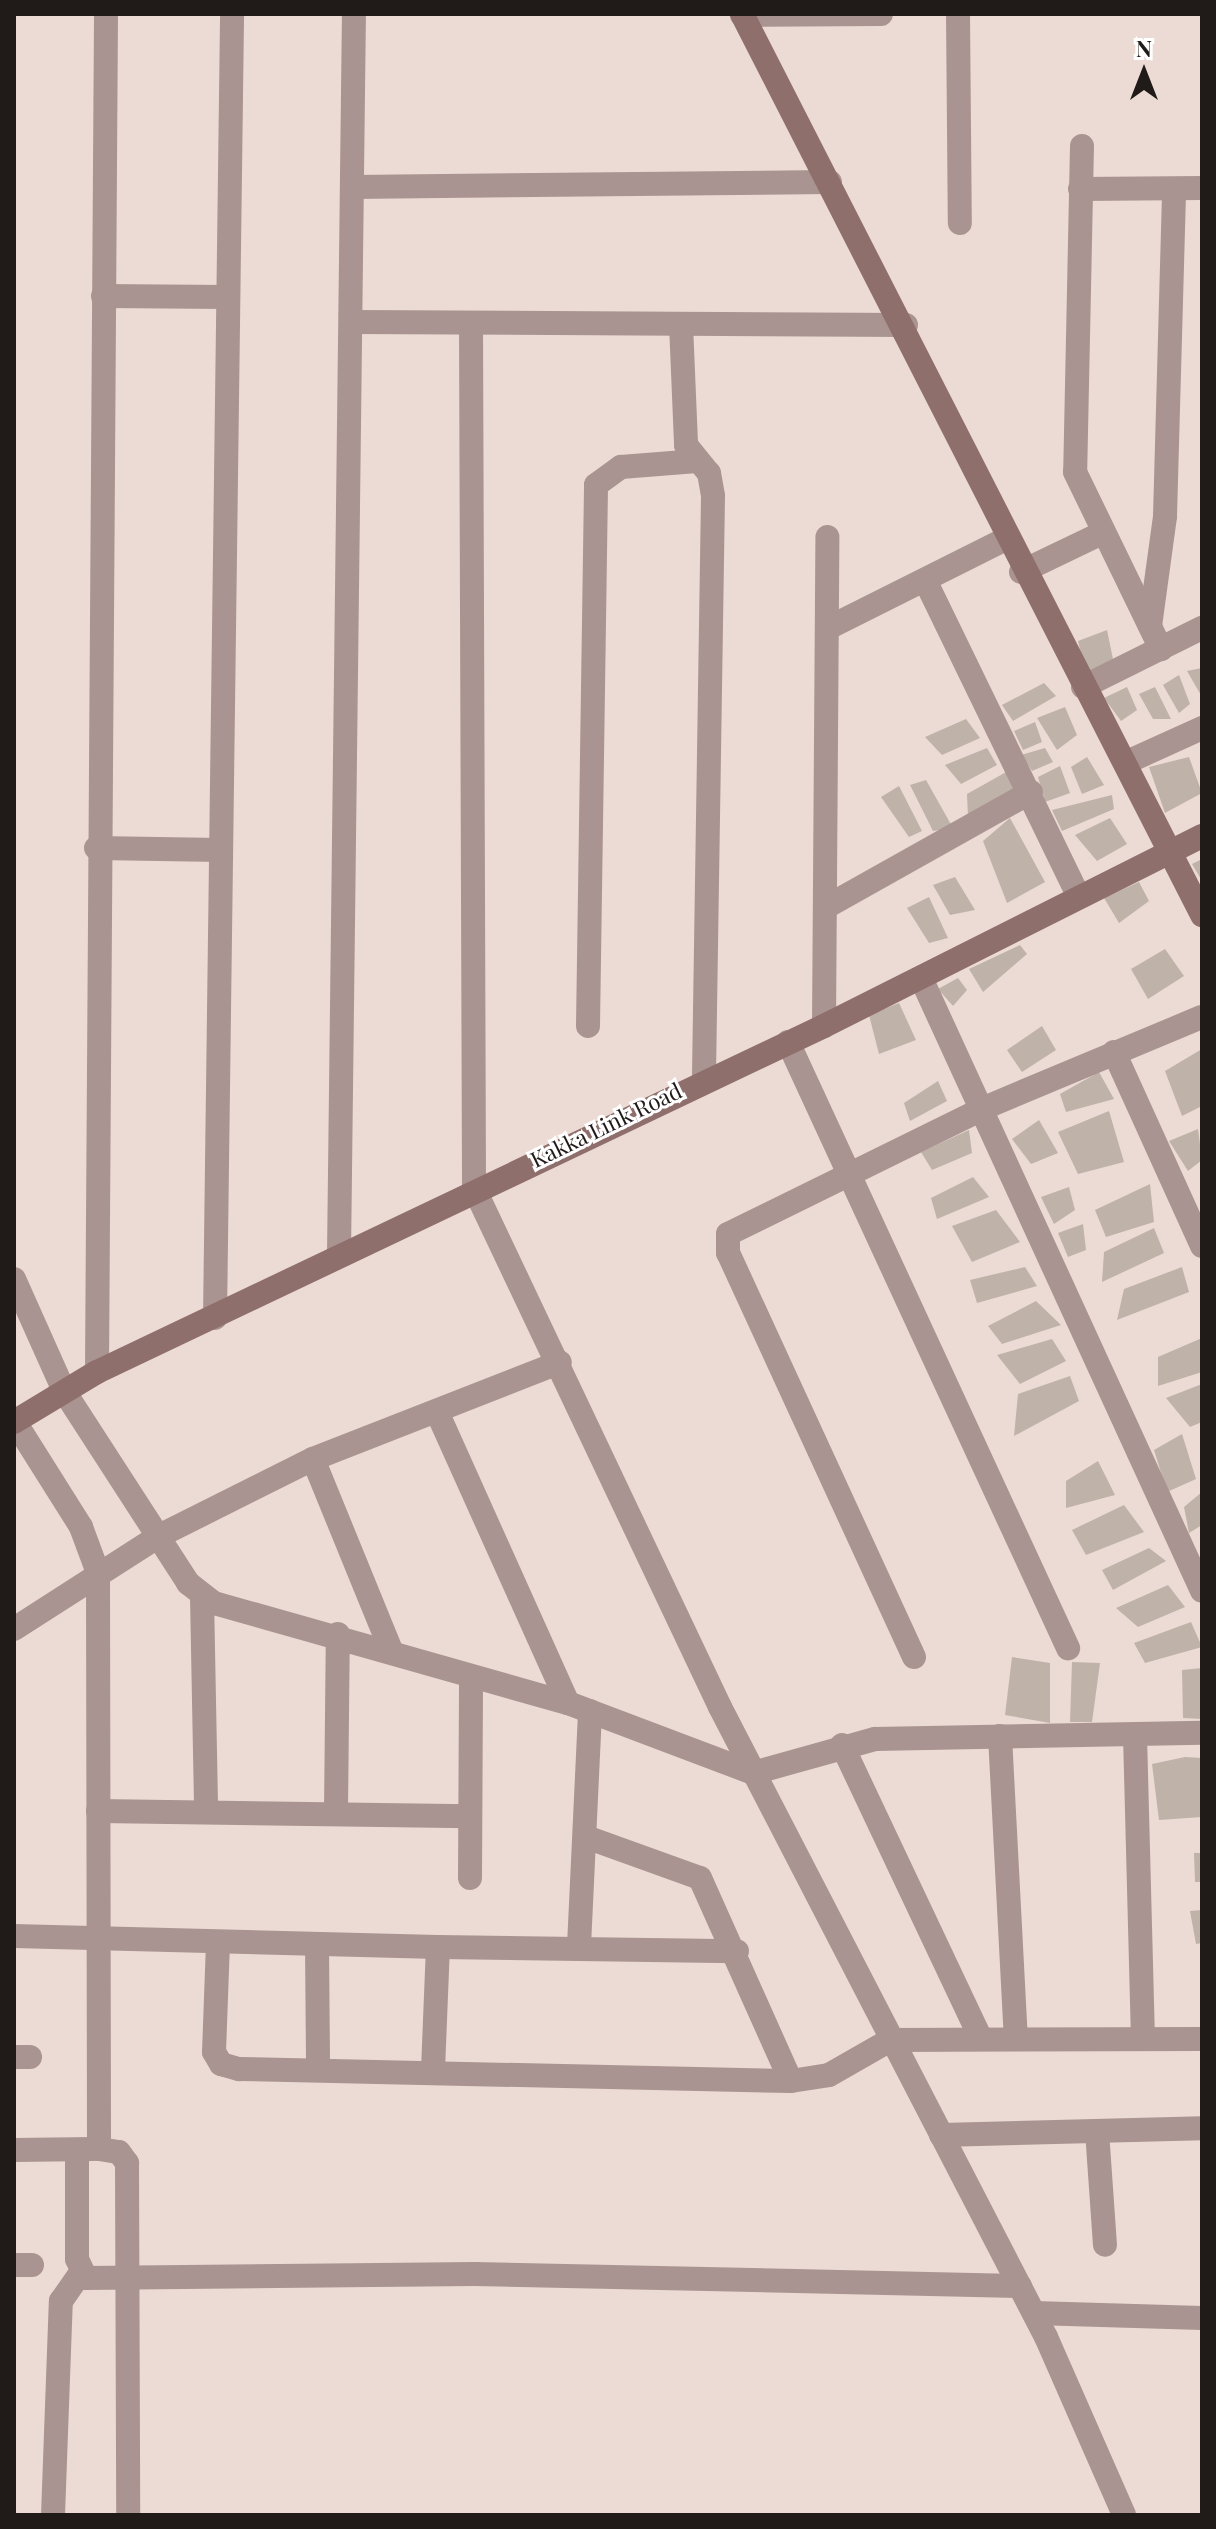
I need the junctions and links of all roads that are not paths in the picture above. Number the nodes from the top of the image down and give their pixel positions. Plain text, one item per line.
1 (106, 14) edge
2 (232, 14) edge
3 (354, 14) edge
4 (881, 14) edge
5 (958, 14) edge
6 (742, 15) edge
7 (1082, 146) dead end
8 (830, 182) junction
9 (352, 187) junction
10 (1202, 188) edge
11 (1080, 189) junction
12 (1174, 189) junction
13 (960, 223) dead end
14 (103, 296) junction
15 (226, 297) junction
16 (351, 322) junction
17 (471, 323) junction
18 (681, 324) junction
19 (906, 325) junction
20 (697, 461) junction
21 (1102, 533) junction
22 (827, 537) dead end
23 (1004, 540) junction
24 (1021, 572) junction
25 (925, 580) junction
26 (1150, 626) junction
27 (828, 628) junction
28 (1202, 628) edge
29 (1161, 649) junction
30 (1083, 687) junction
31 (1202, 728) edge
32 (1125, 763) junction
33 (1031, 792) junction
34 (1202, 836) edge
35 (96, 848) junction
36 (221, 850) junction
37 (1173, 850) junction
38 (1079, 897) junction
39 (826, 907) junction
40 (1202, 915) edge
41 (921, 978) junction
42 (1202, 1017) edge
43 (588, 1026) dead end
44 (824, 1026) junction
45 (788, 1042) junction
46 (1114, 1052) junction
47 (704, 1077) junction
48 (984, 1108) junction
49 (849, 1171) junction
50 (474, 1188) junction
51 (1202, 1246) edge
52 (339, 1255) junction
53 (14, 1279) edge
54 (215, 1318) junction
55 (560, 1362) junction
56 (97, 1372) junction
57 (64, 1391) junction
58 (438, 1414) junction
59 (14, 1422) edge
60 (313, 1459) junction
61 (159, 1536) junction
62 (98, 1573) junction
63 (1202, 1591) edge
64 (202, 1596) junction
65 (14, 1629) edge
66 (338, 1634) junction
67 (1068, 1648) dead end
68 (391, 1650) junction
69 (914, 1657) dead end
70 (471, 1678) junction
71 (579, 1707) junction
72 (1202, 1733) edge
73 (1135, 1735) junction
74 (1000, 1736) junction
75 (842, 1745) junction
76 (753, 1773) junction
77 (206, 1810) junction
78 (98, 1811) junction
79 (336, 1811) junction
80 (470, 1816) junction
81 (586, 1837) junction
82 (470, 1878) dead end
83 (14, 1936) edge
84 (100, 1941) junction
85 (218, 1943) junction
86 (317, 1945) junction
87 (579, 1946) junction
88 (438, 1947) junction
89 (737, 1951) junction
90 (981, 2039) junction
91 (1016, 2039) junction
92 (1143, 2039) junction
93 (1202, 2039) edge
94 (890, 2040) junction
95 (318, 2068) junction
96 (433, 2070) junction
97 (791, 2081) junction
98 (1202, 2128) edge
99 (1097, 2131) junction
100 (941, 2135) junction
101 (88, 2149) junction
102 (14, 2150) edge
103 (1105, 2245) dead end
104 (80, 2274) junction
105 (129, 2277) junction
106 (1020, 2286) junction
107 (1034, 2313) junction
108 (1202, 2318) edge
109 (53, 2515) edge
110 (128, 2515) edge
111 (1124, 2515) edge

1 - 14 street
2 - 15 street
3 - 9 street
4 - 6 street
5 - 13 street
6 - 8 street
7 - 11 street
8 - 9 street
8 - 19 street
9 - 16 street
10 - 12 street
11 - 12 street
11 - 21 street
12 - 26 street
14 - 15 street
14 - 35 street
15 - 36 street
16 - 17 street
16 - 52 street
17 - 18 street
17 - 50 street
18 - 19 street
18 - 20 street
19 - 23 street
20 - 43 street
20 - 47 street
21 - 24 street
21 - 26 street
22 - 27 street
23 - 24 street
23 - 25 street
24 - 30 street
25 - 27 street
25 - 33 street
26 - 29 street
27 - 39 street
28 - 29 street
29 - 30 street
30 - 32 street
31 - 32 street
32 - 37 street
33 - 38 street
33 - 39 street
34 - 37 street, Kakka Link Road
35 - 36 street
35 - 56 street
36 - 54 street
37 - 38 street, Kakka Link Road
37 - 40 street
38 - 41 street, Kakka Link Road
39 - 44 street
41 - 44 street, Kakka Link Road
41 - 48 street
42 - 46 street
44 - 45 street, Kakka Link Road
45 - 47 street, Kakka Link Road
45 - 49 street
46 - 48 street
46 - 51 street
47 - 50 street, Kakka Link Road
48 - 49 street
48 - 63 street
49 - 67 street
49 - 69 street
50 - 52 street, Kakka Link Road
50 - 55 street
52 - 54 street, Kakka Link Road
53 - 57 street
54 - 56 street, Kakka Link Road
55 - 58 street
55 - 76 street
56 - 57 street, Kakka Link Road
57 - 59 street, Kakka Link Road
57 - 61 street
58 - 60 street
58 - 71 street
59 - 62 street
60 - 61 street
60 - 68 street
61 - 62 street
61 - 64 street
62 - 65 street
62 - 78 street
64 - 66 street
64 - 77 street
66 - 68 street
66 - 79 street
68 - 70 street
70 - 71 street
70 - 80 street
71 - 76 street
71 - 81 street
72 - 73 street
73 - 74 street
73 - 92 street
74 - 75 street
74 - 91 street
75 - 76 street
75 - 90 street
76 - 94 street
77 - 78 street
77 - 79 street
78 - 84 street
79 - 80 street
80 - 82 street
81 - 87 street
81 - 89 street
83 - 84 street
84 - 85 street
84 - 101 street
85 - 86 street
85 - 95 street
86 - 88 street
86 - 95 street
87 - 88 street
87 - 89 street
88 - 96 street
89 - 97 street
90 - 91 street
90 - 94 street
91 - 92 street
92 - 93 street
94 - 97 street
94 - 100 street
95 - 96 street
96 - 97 street
98 - 99 street
99 - 100 street
99 - 103 street
100 - 106 street
101 - 102 street
101 - 104 street
101 - 105 street
104 - 105 street
104 - 109 street
105 - 106 street
105 - 110 street
106 - 107 street
107 - 108 street
107 - 111 street

